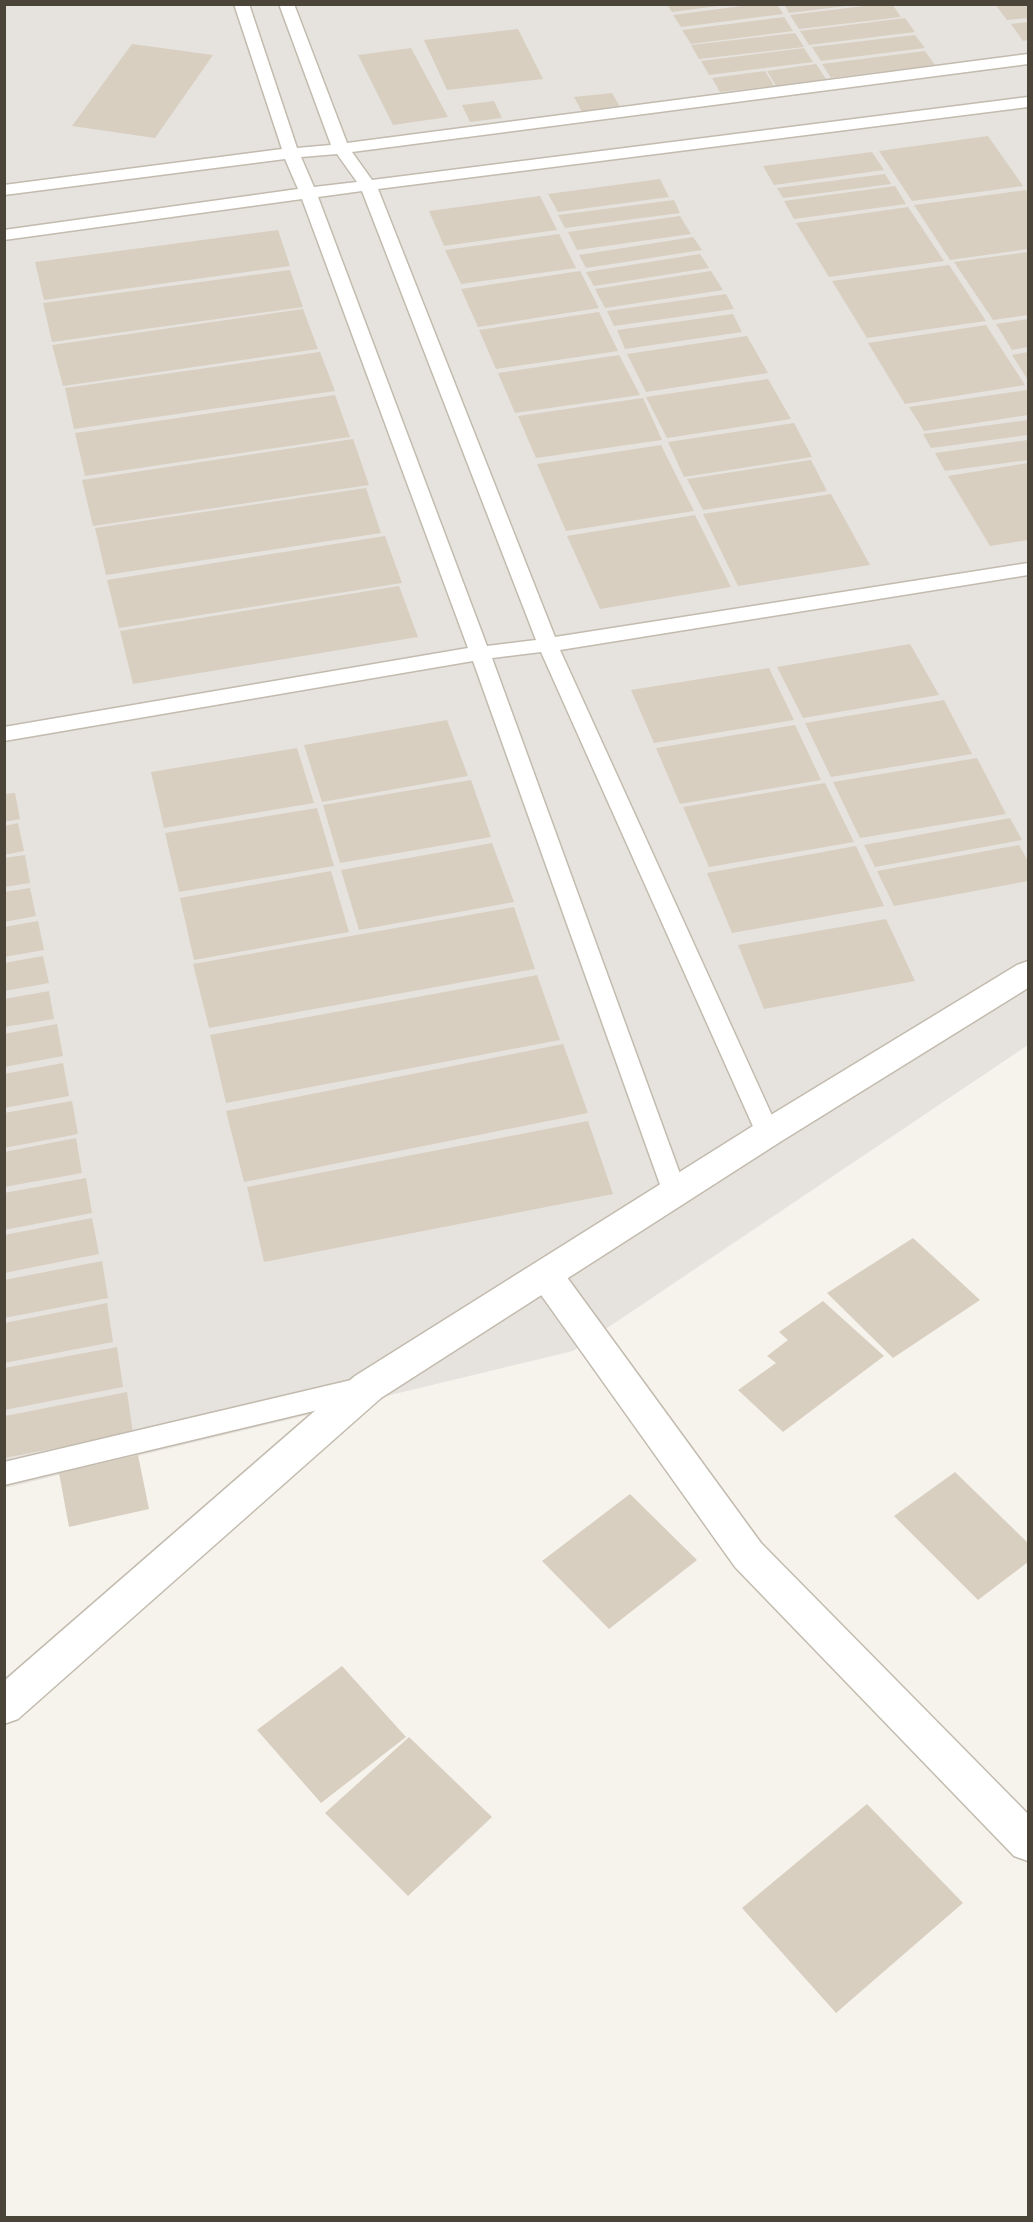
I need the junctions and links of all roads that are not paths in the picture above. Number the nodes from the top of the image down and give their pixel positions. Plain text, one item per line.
1 (241, 4) edge
2 (286, 4) edge
3 (1029, 59) edge
4 (1029, 102) edge
5 (341, 149) junction
6 (291, 153) junction
7 (369, 187) junction
8 (4, 190) edge
9 (308, 193) junction
10 (4, 235) edge
11 (1029, 569) edge
12 (548, 645) junction
13 (480, 654) junction
14 (4, 734) edge
15 (1029, 973) edge
16 (768, 1133) junction
17 (675, 1193) junction
18 (546, 1275) junction
19 (368, 1387) junction
20 (4, 1474) edge
21 (4, 1706) edge
22 (1029, 1842) edge

1 - 6 lane
2 - 5 lane
3 - 5 lane
4 - 7 lane
5 - 6 lane
5 - 7 lane
6 - 8 lane
6 - 9 lane
7 - 9 lane
7 - 12 lane
9 - 10 lane
9 - 13 lane
11 - 12 lane
12 - 13 lane
12 - 16 lane
13 - 14 lane
13 - 17 lane
15 - 16 street
16 - 17 street
17 - 18 street
18 - 19 street
18 - 22 street
19 - 20 lane
19 - 21 street

